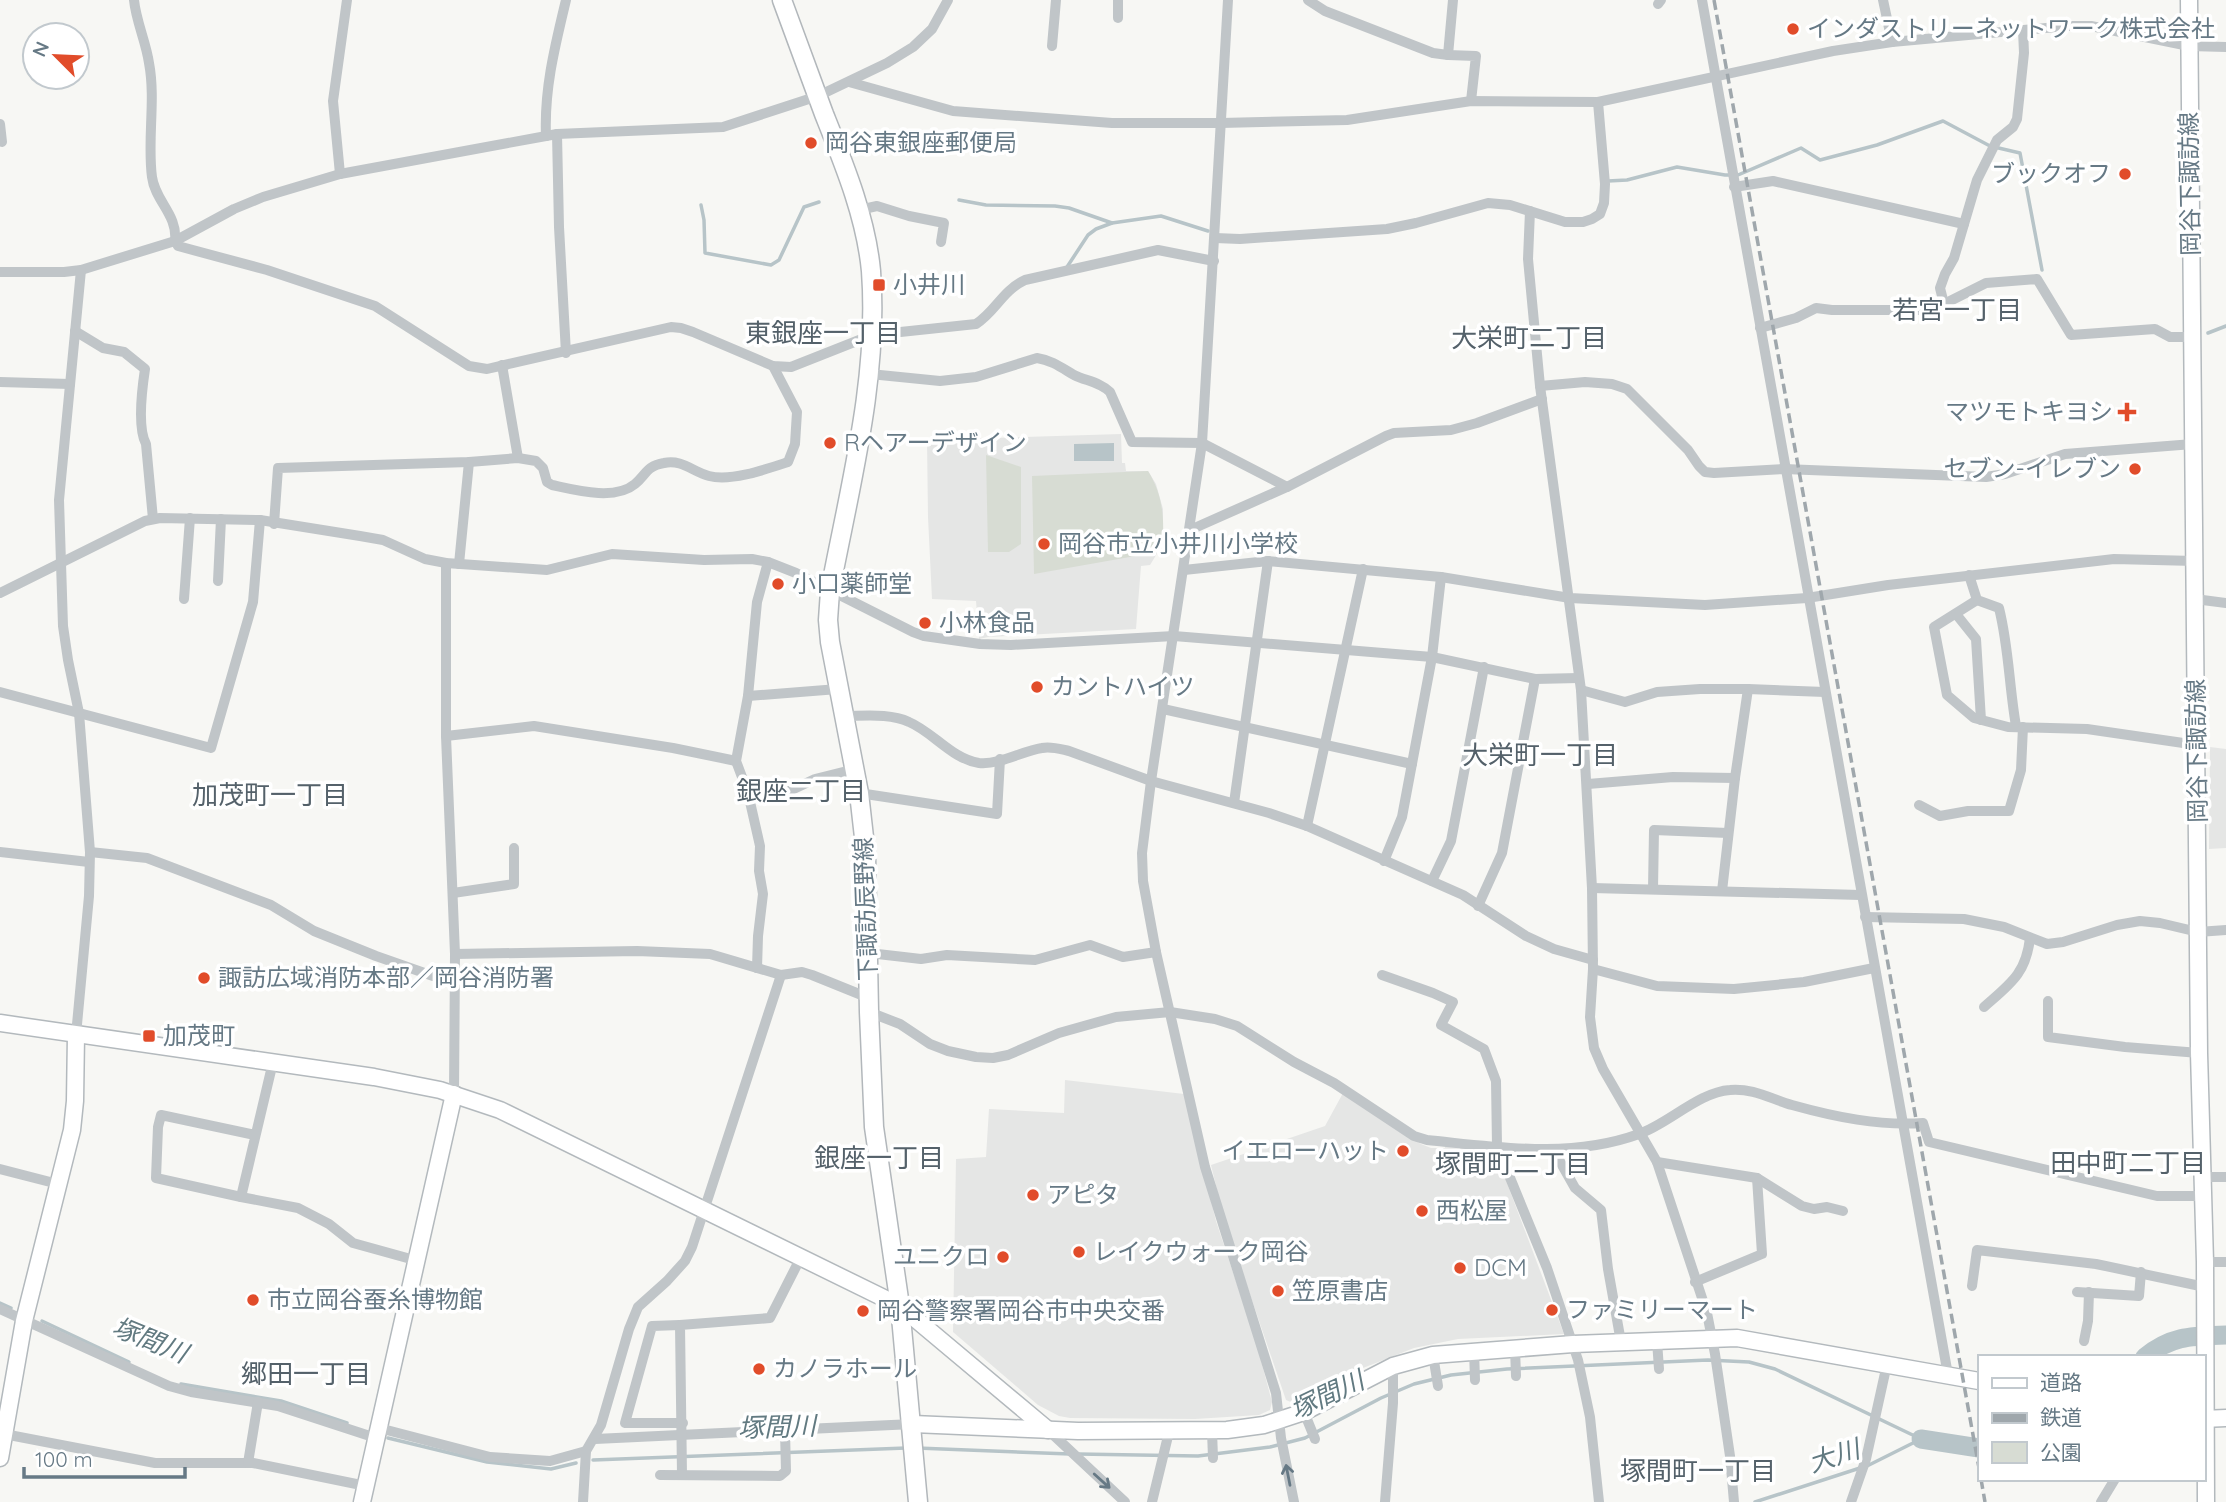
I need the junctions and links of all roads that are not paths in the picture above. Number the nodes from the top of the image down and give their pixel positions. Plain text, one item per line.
1 (134, 0) edge
2 (346, 0) edge
3 (566, 0) edge
4 (782, 0) edge
5 (948, 0) edge
6 (1056, 0) edge
7 (1118, 0) edge
8 (1228, 0) edge
9 (1308, 0) edge
10 (1453, 0) edge
11 (1702, 0) edge
12 (1882, 0) edge
13 (2189, 0) edge
14 (1118, 18) dead end
15 (2024, 30) junction
16 (1892, 43) junction
17 (1052, 46) dead end
18 (2189, 46) junction
19 (2226, 47) edge
20 (1448, 55) junction
21 (1715, 77) junction
22 (849, 82) junction
23 (818, 96) junction
24 (1471, 101) junction
25 (1598, 102) junction
26 (1221, 123) junction
27 (0, 124) edge
28 (551, 135) junction
29 (2, 142) dead end
30 (340, 174) junction
31 (1734, 187) junction
32 (859, 210) junction
33 (1530, 211) junction
34 (1964, 224) junction
35 (1216, 238) junction
36 (175, 241) junction
37 (941, 242) dead end
38 (1214, 261) junction
39 (81, 270) junction
40 (0, 272) edge
41 (1944, 304) junction
42 (1760, 328) junction
43 (75, 331) junction
44 (872, 335) junction
45 (2192, 337) junction
46 (566, 352) junction
47 (502, 365) junction
48 (774, 366) junction
49 (870, 374) junction
50 (0, 382) edge
51 (70, 384) junction
52 (1540, 386) junction
53 (1542, 399) junction
54 (1202, 443) junction
55 (2193, 444) junction
56 (519, 458) junction
57 (470, 462) junction
58 (1784, 469) junction
59 (1287, 487) junction
60 (190, 518) junction
61 (153, 519) junction
62 (221, 519) junction
63 (260, 520) junction
64 (274, 524) junction
65 (1190, 530) junction
66 (1268, 561) junction
67 (2195, 561) junction
68 (61, 562) junction
69 (768, 562) junction
70 (446, 563) junction
71 (459, 564) junction
72 (1363, 569) junction
73 (1184, 570) junction
74 (1969, 575) junction
75 (1441, 577) junction
76 (218, 581) dead end
77 (830, 590) junction
78 (0, 593) edge
79 (1570, 598) junction
80 (1807, 598) junction
81 (184, 599) dead end
82 (2195, 599) junction
83 (1977, 600) junction
84 (2226, 603) edge
85 (1956, 614) junction
86 (1174, 636) junction
87 (1256, 643) junction
88 (1347, 649) junction
89 (1432, 657) junction
90 (1484, 667) junction
91 (1579, 678) junction
92 (1535, 679) junction
93 (1748, 689) junction
94 (838, 690) junction
95 (1581, 690) junction
96 (0, 692) edge
97 (1825, 692) junction
98 (748, 696) junction
99 (1163, 709) junction
100 (79, 713) junction
101 (844, 716) junction
102 (1981, 720) junction
103 (2019, 726) junction
104 (1244, 727) junction
105 (446, 736) junction
106 (1326, 744) junction
107 (2197, 745) junction
108 (1000, 760) junction
109 (737, 761) junction
110 (1412, 764) junction
111 (855, 769) junction
112 (1735, 778) junction
113 (1152, 781) junction
114 (1588, 784) junction
115 (748, 793) junction
116 (859, 793) junction
117 (1234, 803) junction
118 (1919, 805) dead end
119 (1307, 826) junction
120 (1728, 833) junction
121 (514, 848) dead end
122 (0, 852) edge
123 (90, 857) junction
124 (1384, 861) junction
125 (1432, 881) junction
126 (1592, 888) junction
127 (1653, 889) junction
128 (1722, 891) junction
129 (453, 893) junction
130 (1861, 895) junction
131 (1478, 906) junction
132 (1865, 918) junction
133 (2226, 930) edge
134 (2198, 932) junction
135 (2030, 938) junction
136 (1156, 952) junction
137 (869, 953) junction
138 (455, 954) junction
139 (1593, 965) junction
140 (757, 968) junction
141 (1874, 968) junction
142 (454, 972) junction
143 (781, 975) junction
144 (1382, 975) dead end
145 (2048, 1001) dead end
146 (869, 1005) junction
147 (1984, 1007) dead end
148 (1170, 1012) junction
149 (0, 1023) edge
150 (76, 1035) junction
151 (2199, 1053) junction
152 (273, 1062) junction
153 (454, 1094) junction
154 (1902, 1125) junction
155 (1640, 1134) junction
156 (255, 1135) junction
157 (1497, 1146) junction
158 (1553, 1149) junction
159 (1657, 1162) junction
160 (0, 1170) edge
161 (2203, 1177) junction
162 (2226, 1177) edge
163 (1758, 1178) junction
164 (58, 1184) junction
165 (2204, 1196) junction
166 (241, 1197) junction
167 (705, 1209) junction
168 (1843, 1211) dead end
169 (802, 1256) junction
170 (418, 1261) junction
171 (2205, 1262) junction
172 (2226, 1262) edge
173 (2141, 1272) junction
174 (1695, 1282) junction
175 (1972, 1286) dead end
176 (2205, 1287) junction
177 (900, 1306) junction
178 (0, 1309) edge
179 (24, 1321) junction
180 (680, 1325) junction
181 (2084, 1341) dead end
182 (1621, 1342) junction
183 (1714, 1346) junction
184 (1576, 1352) junction
185 (2205, 1355) edge
186 (1515, 1356) junction
187 (1474, 1357) junction
188 (1434, 1362) junction
189 (1887, 1364) junction
190 (1393, 1366) junction
191 (1948, 1375) junction
192 (1516, 1376) dead end
193 (1475, 1380) dead end
194 (1978, 1381) edge
195 (1438, 1386) dead end
196 (258, 1402) junction
197 (1306, 1418) junction
198 (2226, 1418) edge
199 (2205, 1419) edge
200 (1280, 1420) junction
201 (683, 1423) junction
202 (913, 1424) junction
203 (1048, 1430) junction
204 (785, 1431) junction
205 (377, 1433) junction
206 (4, 1434) junction
207 (683, 1436) junction
208 (595, 1438) junction
209 (1212, 1438) junction
210 (1315, 1438) dead end
211 (1168, 1440) junction
212 (586, 1451) junction
213 (0, 1458) edge
214 (1213, 1458) dead end
215 (2205, 1460) edge
216 (248, 1463) junction
217 (682, 1469) junction
218 (660, 1475) dead end
219 (2114, 1481) edge
220 (364, 1494) edge
221 (583, 1502) edge
222 (918, 1502) edge
223 (1125, 1502) edge
224 (1152, 1502) edge
225 (1294, 1502) edge
226 (1385, 1502) edge
227 (1599, 1502) edge
228 (1734, 1502) edge
229 (1851, 1502) edge
230 (2101, 1502) edge
231 (2206, 1502) edge

1 - 36 street
2 - 30 street
3 - 28 street
4 - 23 main road, 下諏訪辰野線
5 - 22 street
6 - 17 street
7 - 14 street
8 - 26 street
9 - 20 street
10 - 20 street
11 - 21 street
12 - 16 street
13 - 18 street, 岡谷下諏訪線
15 - 16 street
15 - 18 street
15 - 34 street
16 - 21 street
18 - 19 street
18 - 45 street, 岡谷下諏訪線
20 - 24 street
21 - 25 street
21 - 31 street
22 - 23 street
22 - 26 street
23 - 28 street
23 - 32 main road, 下諏訪辰野線
24 - 25 street
24 - 26 street
25 - 33 street
26 - 35 street
27 - 29 street
28 - 30 street
28 - 46 street
30 - 36 street
31 - 34 street
31 - 42 street
32 - 37 street
32 - 44 main road, 下諏訪辰野線
33 - 35 street
33 - 52 street
34 - 41 street
35 - 38 street
36 - 39 street
36 - 47 street
38 - 44 street
38 - 54 street
39 - 40 street
39 - 43 street
41 - 42 street
41 - 45 street
42 - 58 street
43 - 51 street
43 - 61 street
44 - 48 street
44 - 49 main road, 下諏訪辰野線
45 - 55 street, 岡谷下諏訪線
46 - 47 street
46 - 48 street
47 - 56 street
48 - 56 street
49 - 54 street
49 - 77 main road, 下諏訪辰野線
50 - 51 street
51 - 68 street
52 - 53 street
52 - 58 street
53 - 59 street
53 - 79 street
54 - 59 street
54 - 65 street
55 - 58 street
55 - 67 street, 岡谷下諏訪線
56 - 57 street
57 - 64 street
57 - 71 street
58 - 80 street
59 - 65 street
60 - 61 street
60 - 62 street
60 - 81 street
61 - 68 street
62 - 63 street
62 - 76 street
63 - 64 street
63 - 100 street
64 - 70 street
65 - 73 street
66 - 72 street
66 - 73 street
66 - 87 street
67 - 74 street
67 - 82 street, 岡谷下諏訪線
68 - 78 street
68 - 100 street
69 - 71 street
69 - 77 street
69 - 98 street
70 - 71 street
70 - 105 street
72 - 75 street
72 - 88 street
73 - 86 street
74 - 80 street
74 - 83 street
75 - 79 street
75 - 89 street
77 - 86 street
77 - 94 main road, 下諏訪辰野線
79 - 80 street
79 - 91 street
80 - 97 street
82 - 84 street
82 - 107 street, 岡谷下諏訪線
83 - 85 street
83 - 103 street
85 - 102 street
85 - 102 street
86 - 87 street
86 - 99 street
87 - 88 street
87 - 104 street
88 - 89 street
88 - 106 street
89 - 90 street
89 - 110 street
90 - 92 street
90 - 125 street
91 - 92 street
91 - 95 street
92 - 131 street
93 - 95 street
93 - 97 street
93 - 112 street
94 - 98 street
94 - 101 main road, 下諏訪辰野線
95 - 114 street
96 - 100 street
97 - 130 street
98 - 109 street
99 - 104 street
99 - 113 street
100 - 123 street
101 - 108 street
101 - 111 main road, 下諏訪辰野線
102 - 103 street
103 - 107 street
103 - 118 street
104 - 106 street
104 - 117 street
105 - 109 street
105 - 129 street
106 - 110 street
106 - 119 street
107 - 134 street, 岡谷下諏訪線
108 - 113 street
108 - 116 street
109 - 115 street
110 - 124 street
111 - 115 street
111 - 116 main road, 下諏訪辰野線
112 - 114 street
112 - 120 street
113 - 117 street
113 - 136 street
114 - 126 street
115 - 140 street
116 - 137 main road, 下諏訪辰野線
117 - 119 street
119 - 124 street
120 - 127 street
120 - 128 street
121 - 129 street
122 - 123 street
123 - 142 street
123 - 150 street
124 - 125 street
125 - 131 street
126 - 127 street
126 - 139 street
127 - 128 street
128 - 130 street
129 - 138 street
130 - 132 street
131 - 139 street
132 - 135 street
132 - 141 street
133 - 134 street
134 - 135 street
134 - 151 street, 岡谷下諏訪線
135 - 147 street
136 - 137 street
136 - 148 street
137 - 146 main road, 下諏訪辰野線
138 - 140 street
138 - 142 street
139 - 141 street
139 - 155 street
140 - 143 street
141 - 154 street
142 - 153 street
143 - 146 street
143 - 167 street
144 - 157 street
145 - 151 street
146 - 148 street
146 - 177 main road, 下諏訪辰野線
148 - 157 street
148 - 200 street
149 - 150 street
150 - 152 street
150 - 164 street
151 - 161 street, 岡谷下諏訪線
152 - 153 street
152 - 156 street
153 - 167 street
153 - 170 street
154 - 155 street
154 - 165 street
154 - 191 street
155 - 158 street
155 - 159 street
156 - 166 street
156 - 166 street
157 - 158 street
157 - 184 street
158 - 182 street
159 - 163 street
159 - 174 street
160 - 164 street
161 - 162 street
161 - 165 street, 岡谷下諏訪線
163 - 168 street
163 - 174 street
164 - 179 street
165 - 171 street, 岡谷下諏訪線
166 - 170 street
167 - 169 street
167 - 208 street
169 - 177 street
169 - 180 street
170 - 205 street
171 - 172 street
171 - 176 street, 岡谷下諏訪線
173 - 175 street
173 - 176 street
173 - 181 street
174 - 183 street
176 - 185 street, 岡谷下諏訪線
177 - 202 main road, 下諏訪辰野線
177 - 203 street
178 - 179 street
179 - 196 street
179 - 206 street
180 - 201 street
180 - 201 street
182 - 183 street
182 - 184 street
183 - 189 street
183 - 228 street
184 - 186 street
184 - 227 street
186 - 187 street
186 - 192 street
187 - 188 street
187 - 193 street
188 - 190 street
188 - 195 street
189 - 191 street
189 - 229 street
190 - 197 street
190 - 226 street
191 - 194 street
196 - 205 street
196 - 216 street
197 - 200 street
197 - 210 street
198 - 199 street
200 - 209 street
225 -> 200 street
201 - 207 street
202 - 203 street
202 - 204 street
202 - 222 main road, 下諏訪辰野線
203 - 211 street
203 -> 223 street
204 - 207 street
204 - 217 street
205 - 212 street
205 - 220 street
206 - 213 street
206 - 216 street
207 - 208 street
207 - 217 street
208 - 212 street
209 - 211 street
209 - 214 street
211 - 224 street
212 - 221 street
215 - 231 street, 岡谷下諏訪線
216 - 220 street
217 - 218 street
219 - 230 street

